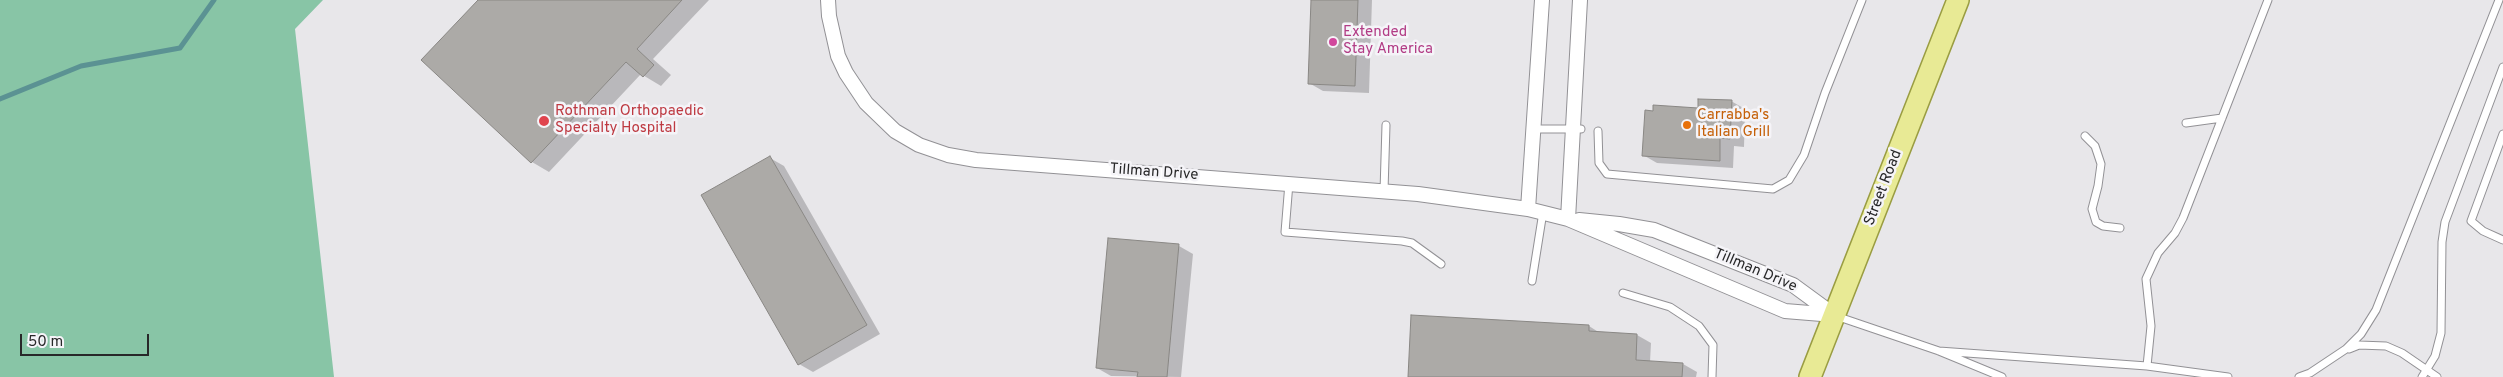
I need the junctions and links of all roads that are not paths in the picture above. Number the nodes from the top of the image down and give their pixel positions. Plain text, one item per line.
1 (828, 0) edge
2 (1542, 0) edge
3 (1580, 0) edge
4 (1862, 0) edge
5 (1958, 0) edge
6 (2268, 0) edge
7 (2498, 0) edge
8 (2503, 67) edge
9 (2222, 118) junction
10 (2186, 123) dead end
11 (1386, 124) dead end
12 (1533, 128) junction
13 (1577, 129) junction
14 (1598, 131) dead end
15 (2503, 134) edge
16 (2085, 136) dead end
17 (1289, 184) junction
18 (1384, 191) junction
19 (1528, 209) junction
20 (1542, 212) junction
21 (1568, 219) junction
22 (2120, 228) dead end
23 (2503, 240) edge
24 (1441, 264) dead end
25 (1532, 281) dead end
26 (1623, 293) dead end
27 (1834, 315) junction
28 (2346, 349) junction
29 (1939, 351) junction
30 (2147, 366) junction
31 (2427, 370) junction
32 (1712, 377) edge
33 (1810, 377) edge
34 (2002, 377) edge
35 (2228, 377) edge
36 (2299, 377) edge
37 (2422, 377) edge
38 (2437, 377) edge

1 - 17 street, Tillman Drive
2 - 12 street
3 - 13 street
4 - 14 lane
5 - 27 main road, Street Road
6 - 9 lane
7 - 28 lane
8 - 31 lane
9 - 10 lane
9 - 30 lane
11 - 18 lane
12 - 13 lane
12 - 19 street
13 - 21 street
15 - 23 lane
16 - 22 lane
17 - 18 street, Tillman Drive
17 - 24 lane
18 - 19 street, Tillman Drive
19 - 20 street, Tillman Drive
20 - 21 street, Tillman Drive
20 - 25 lane
21 - 27 street, Tillman Drive
21 - 27 street, Tillman Drive
26 - 32 lane
27 - 29 lane
27 - 33 main road, Street Road
28 - 31 lane
28 - 36 lane
29 - 30 lane
29 - 34 lane
30 - 35 lane
31 - 37 lane
31 - 38 lane

